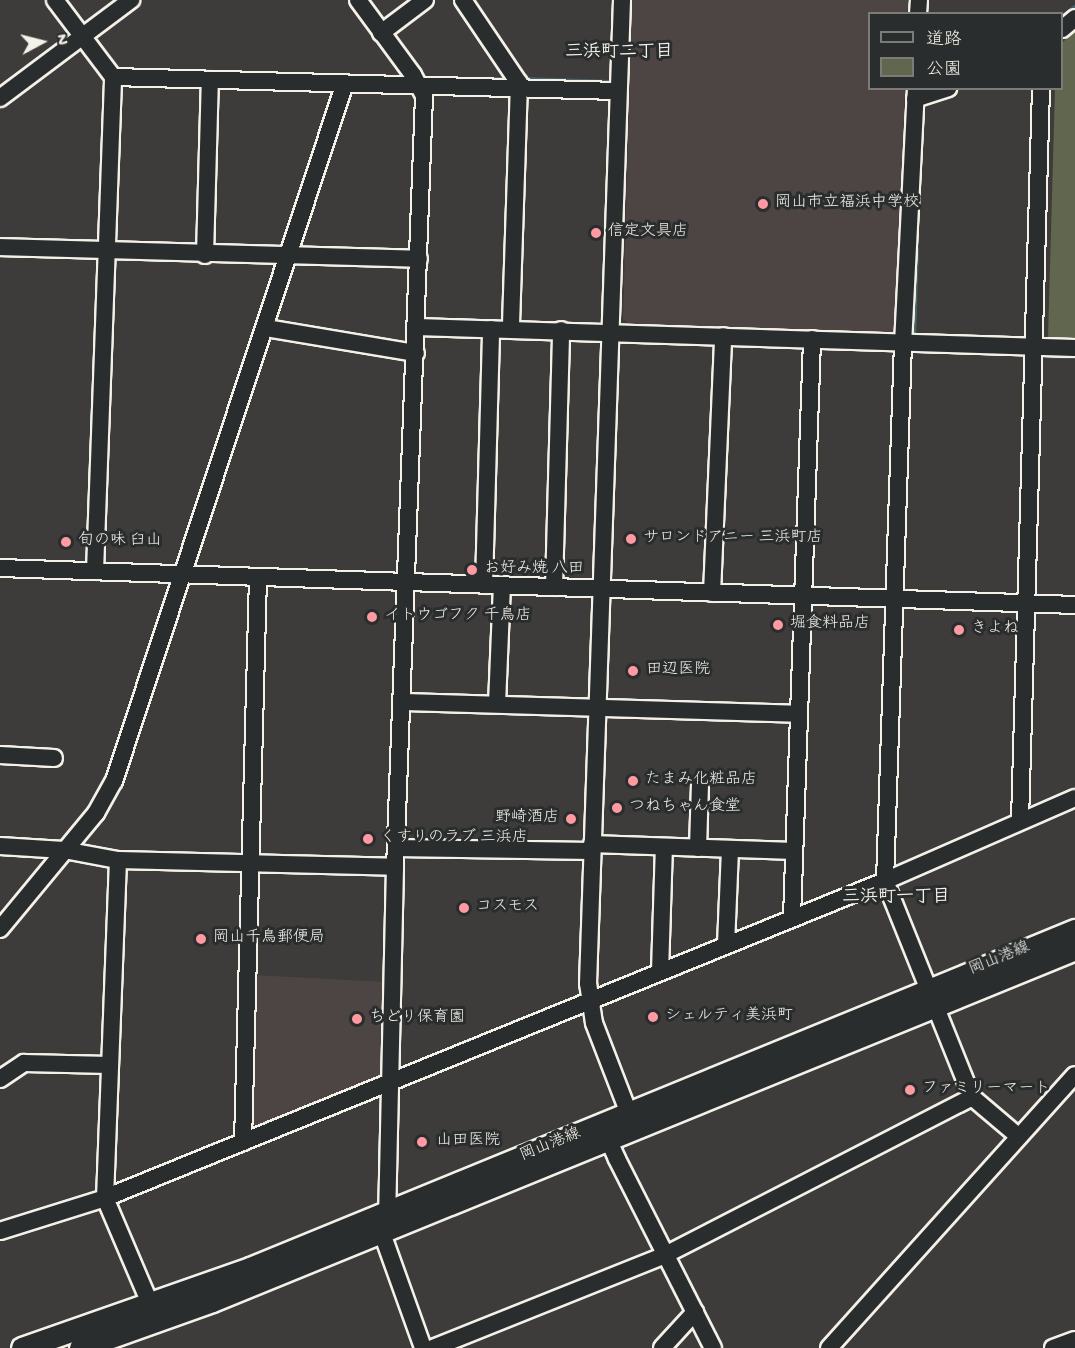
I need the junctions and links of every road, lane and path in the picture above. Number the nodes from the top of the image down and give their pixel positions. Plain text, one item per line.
1 (55, 0) edge
2 (131, 0) edge
3 (358, 0) edge
4 (425, 0) edge
5 (463, 0) edge
6 (622, 0) edge
7 (1075, 18) edge
8 (1063, 28) edge
9 (381, 33) junction
10 (84, 40) junction
11 (113, 77) junction
12 (210, 80) junction
13 (418, 81) junction
14 (518, 82) junction
15 (344, 86) junction
16 (939, 90) edge
17 (1041, 90) edge
18 (618, 91) junction
19 (918, 95) edge
20 (0, 98) edge
21 (0, 247) edge
22 (107, 252) junction
23 (205, 255) junction
24 (289, 258) junction
25 (419, 259) junction
26 (417, 327) junction
27 (266, 328) junction
28 (491, 329) junction
29 (511, 329) junction
30 (561, 330) junction
31 (610, 332) junction
32 (723, 336) junction
33 (812, 339) junction
34 (909, 343) junction
35 (1075, 348) edge
36 (1034, 352) junction
37 (416, 353) junction
38 (0, 568) edge
39 (95, 571) junction
40 (185, 574) junction
41 (258, 577) junction
42 (407, 583) junction
43 (484, 585) junction
44 (502, 586) junction
45 (554, 587) junction
46 (601, 589) junction
47 (712, 593) junction
48 (803, 596) junction
49 (894, 599) junction
50 (1026, 603) junction
51 (1075, 605) edge
52 (404, 702) junction
53 (497, 705) junction
54 (597, 707) junction
55 (797, 714) junction
56 (0, 755) edge
57 (54, 758) dead end
58 (700, 784) dead end
59 (1075, 798) edge
60 (1020, 821) junction
61 (0, 846) edge
62 (592, 847) junction
63 (664, 847) junction
64 (396, 848) junction
65 (698, 848) junction
66 (730, 849) junction
67 (64, 850) junction
68 (794, 851) junction
69 (118, 860) junction
70 (250, 864) junction
71 (395, 867) junction
72 (885, 881) junction
73 (792, 918) junction
74 (0, 929) edge
75 (1075, 930) edge
76 (726, 945) junction
77 (1075, 949) edge
78 (660, 972) junction
79 (933, 997) junction
80 (589, 1000) junction
81 (110, 1065) junction
82 (1075, 1076) edge
83 (0, 1078) edge
84 (390, 1080) junction
85 (972, 1097) junction
86 (1075, 1097) edge
87 (1051, 1101) junction
88 (629, 1120) junction
89 (608, 1132) junction
90 (1018, 1136) junction
91 (243, 1142) junction
92 (105, 1198) junction
93 (384, 1222) junction
94 (0, 1231) edge
95 (665, 1255) junction
96 (695, 1312) junction
97 (154, 1313) junction
98 (1075, 1340) edge
99 (85, 1343) edge
100 (22, 1348) edge
101 (423, 1348) edge
102 (433, 1348) edge
103 (662, 1348) edge
104 (713, 1348) edge
105 (829, 1348) edge
106 (1053, 1348) edge

1 - 10 street
2 - 10 street
3 - 9 street
4 - 9 street
5 - 14 street
6 - 18 street
7 - 8 street
9 - 13 street
10 - 11 street
10 - 20 street
11 - 12 street
11 - 22 street
12 - 15 street
12 - 23 street
13 - 14 street
13 - 15 street
13 - 25 street
14 - 18 street
14 - 29 street
15 - 24 street
16 - 19 street
17 - 36 street
18 - 31 street
19 - 34 street
21 - 22 street
22 - 23 street
22 - 39 street
23 - 24 street
24 - 25 street
24 - 27 street
25 - 26 street
26 - 28 street
26 - 37 street
27 - 37 street
27 - 40 street
28 - 29 street
28 - 43 street
29 - 30 street
30 - 31 street
30 - 45 street
31 - 32 street
31 - 46 street
32 - 33 street
32 - 47 street
33 - 34 street
33 - 48 street
34 - 36 street
34 - 49 street
35 - 36 street
36 - 50 street
37 - 42 street
38 - 39 street
39 - 40 street
40 - 41 street
40 - 67 street
41 - 42 street
41 - 70 street
42 - 43 street
42 - 52 street
43 - 44 street
44 - 45 street
44 - 53 street
45 - 46 street
46 - 47 street
46 - 54 street
47 - 48 street
48 - 49 street
48 - 55 street
49 - 50 street
49 - 72 street
50 - 51 street
50 - 60 street
52 - 53 street
52 - 64 street
53 - 54 street
54 - 55 street
54 - 62 street
55 - 68 street
56 - 57 street
58 - 65 street
59 - 60 street
60 - 72 street
61 - 67 street
62 - 63 street
62 - 64 street
62 - 80 street
63 - 65 street
63 - 78 street
64 - 71 street
65 - 66 street
66 - 68 street
66 - 76 street
67 - 69 street
67 - 74 street
68 - 73 street
69 - 70 street
69 - 81 street
70 - 71 street
70 - 91 street
71 - 84 street
72 - 73 street
72 - 79 street
73 - 76 street
75 - 79 main road, 岡山港線
76 - 78 street
77 - 79 main road, 岡山港線
78 - 80 street
79 - 85 street
79 - 88 main road, 岡山港線
80 - 84 street
80 - 88 street
81 - 83 street
81 - 92 street
82 - 87 street
84 - 91 street
84 - 93 street
85 - 90 street
85 - 95 street
86 - 87 street
87 - 90 street
88 - 89 main road, 岡山港線
89 - 93 main road, 岡山港線
89 - 95 street
90 - 105 street
91 - 92 street
92 - 94 street
92 - 97 street
93 - 97 main road, 岡山港線
93 - 101 street
95 - 96 street
95 - 102 street
96 - 103 street
96 - 104 street
97 - 99 main road, 岡山港線
98 - 106 street
99 - 100 main road, 岡山港線

